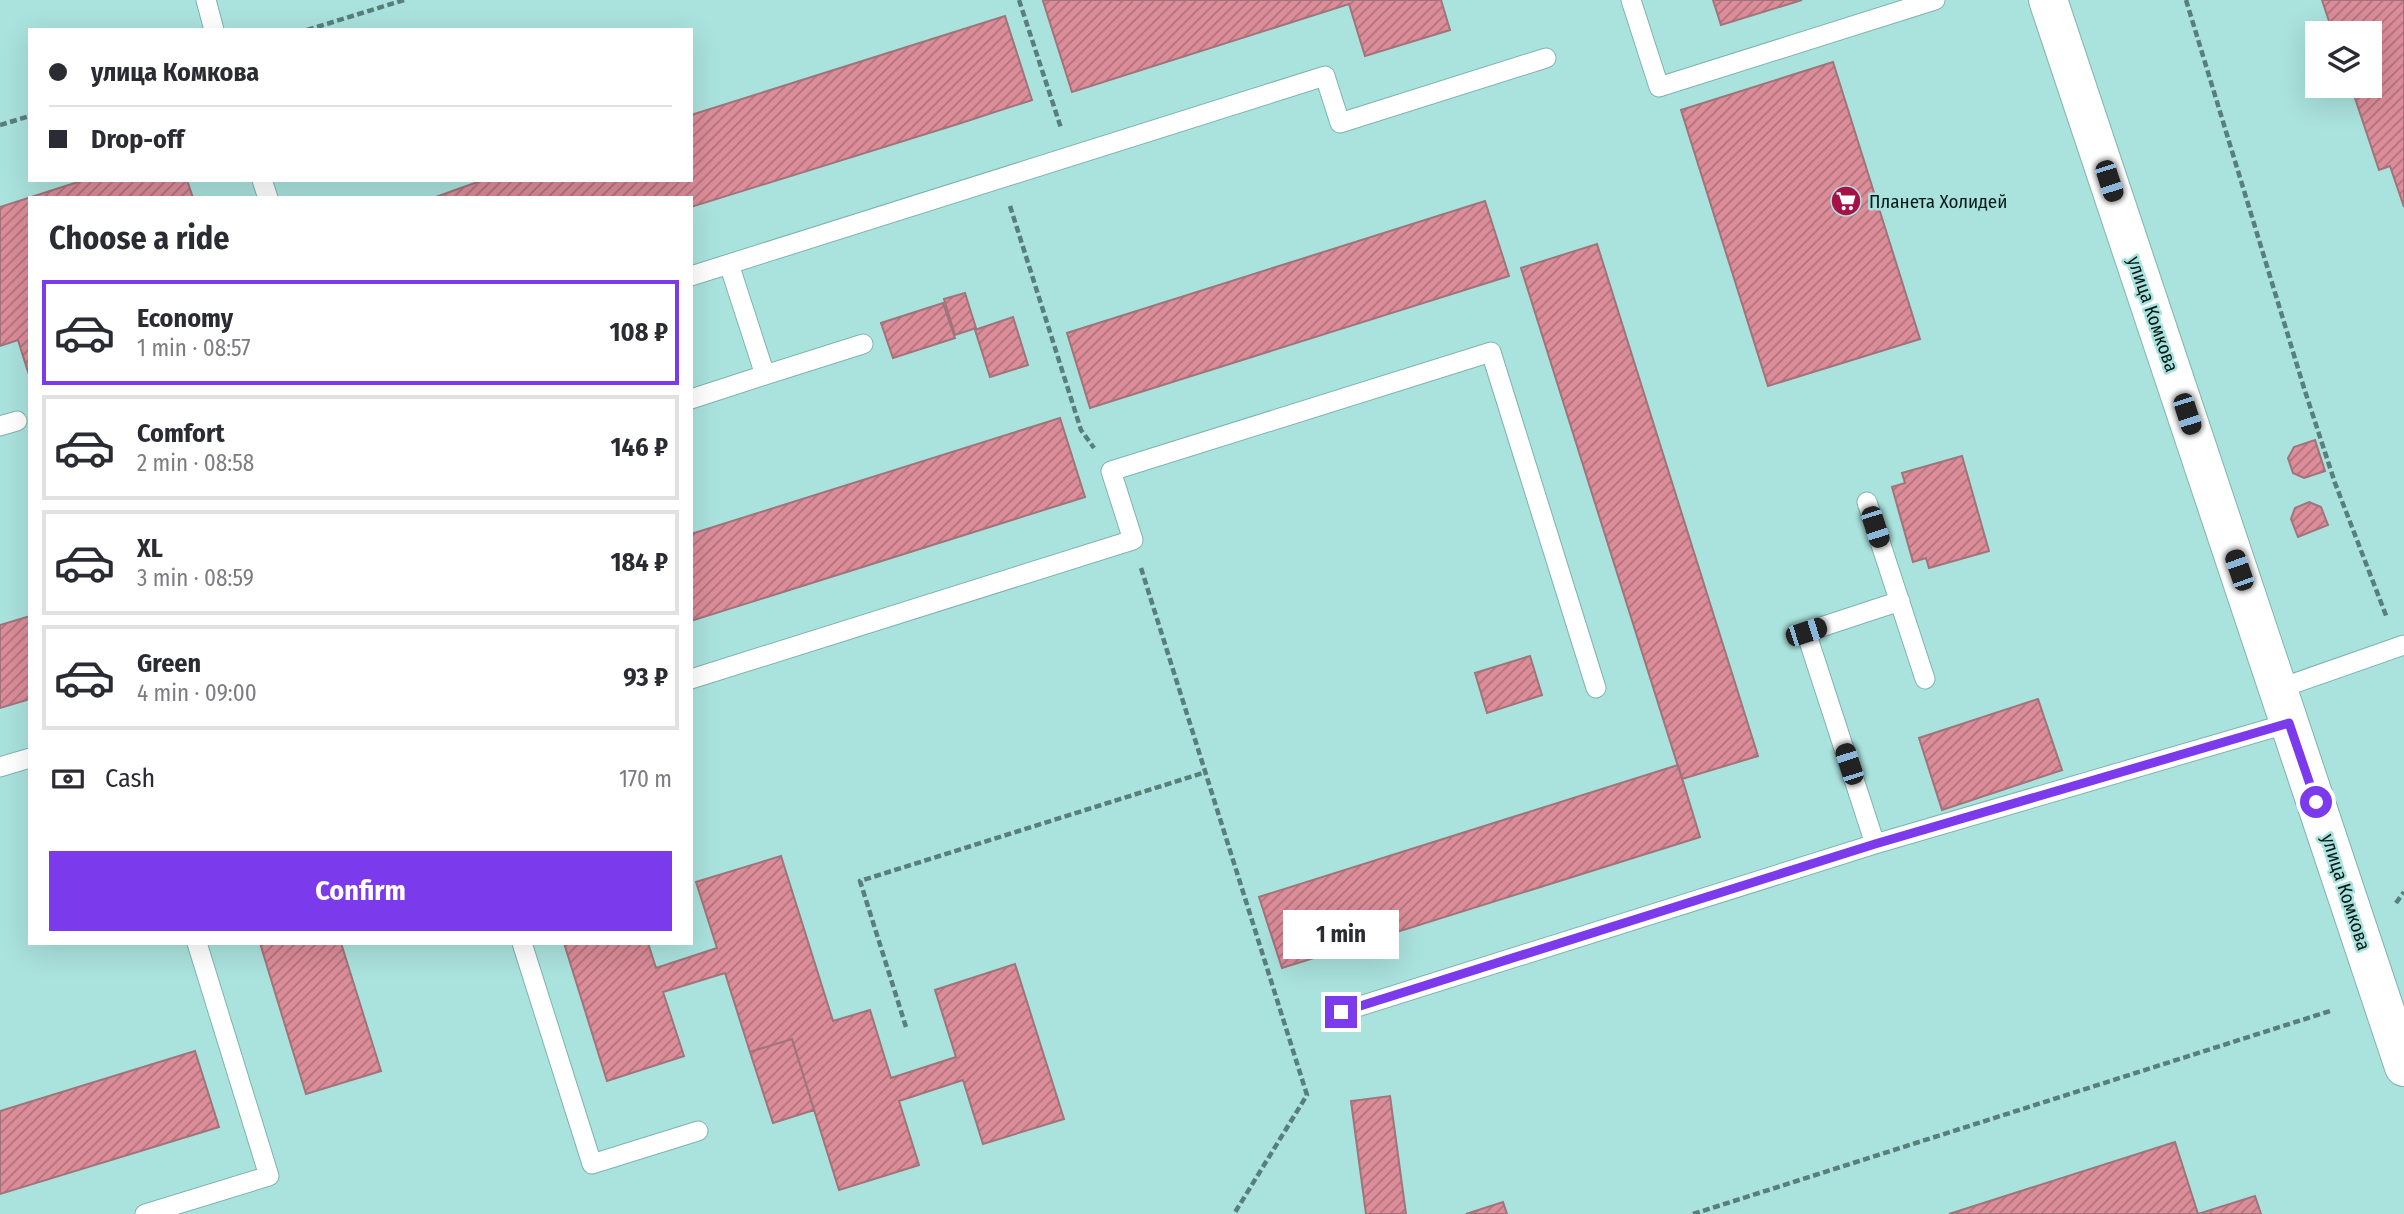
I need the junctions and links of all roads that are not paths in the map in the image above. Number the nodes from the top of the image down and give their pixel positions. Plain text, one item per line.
1 (206, 0) edge
2 (1631, 0) edge
3 (1935, 0) edge
4 (2048, 0) edge
5 (1911, 3) edge
6 (213, 28) edge
7 (1546, 58) dead end
8 (730, 264) junction
9 (693, 275) edge
10 (863, 344) dead end
11 (765, 376) junction
12 (693, 398) edge
13 (1867, 502) dead end
14 (1900, 601) junction
15 (2401, 646) edge
16 (693, 678) edge
17 (1925, 679) dead end
18 (1596, 688) dead end
19 (2284, 706) junction
20 (28, 759) edge
21 (0, 767) edge
22 (1875, 844) junction
23 (198, 945) edge
24 (523, 945) edge
25 (1341, 1012) dead end
26 (2404, 1067) edge
27 (698, 1131) dead end
28 (145, 1214) edge

1 - 6 lane
2 - 5 lane
3 - 5 lane
4 - 19 street, улица Комкова
7 - 8 lane
8 - 9 lane
8 - 11 lane
10 - 11 lane
11 - 12 lane
13 - 14 lane
14 - 17 lane
14 - 22 lane
15 - 19 lane
16 - 18 lane
19 - 22 lane
19 - 26 street, улица Комкова
20 - 21 lane
22 - 25 lane
23 - 28 lane
24 - 27 lane

